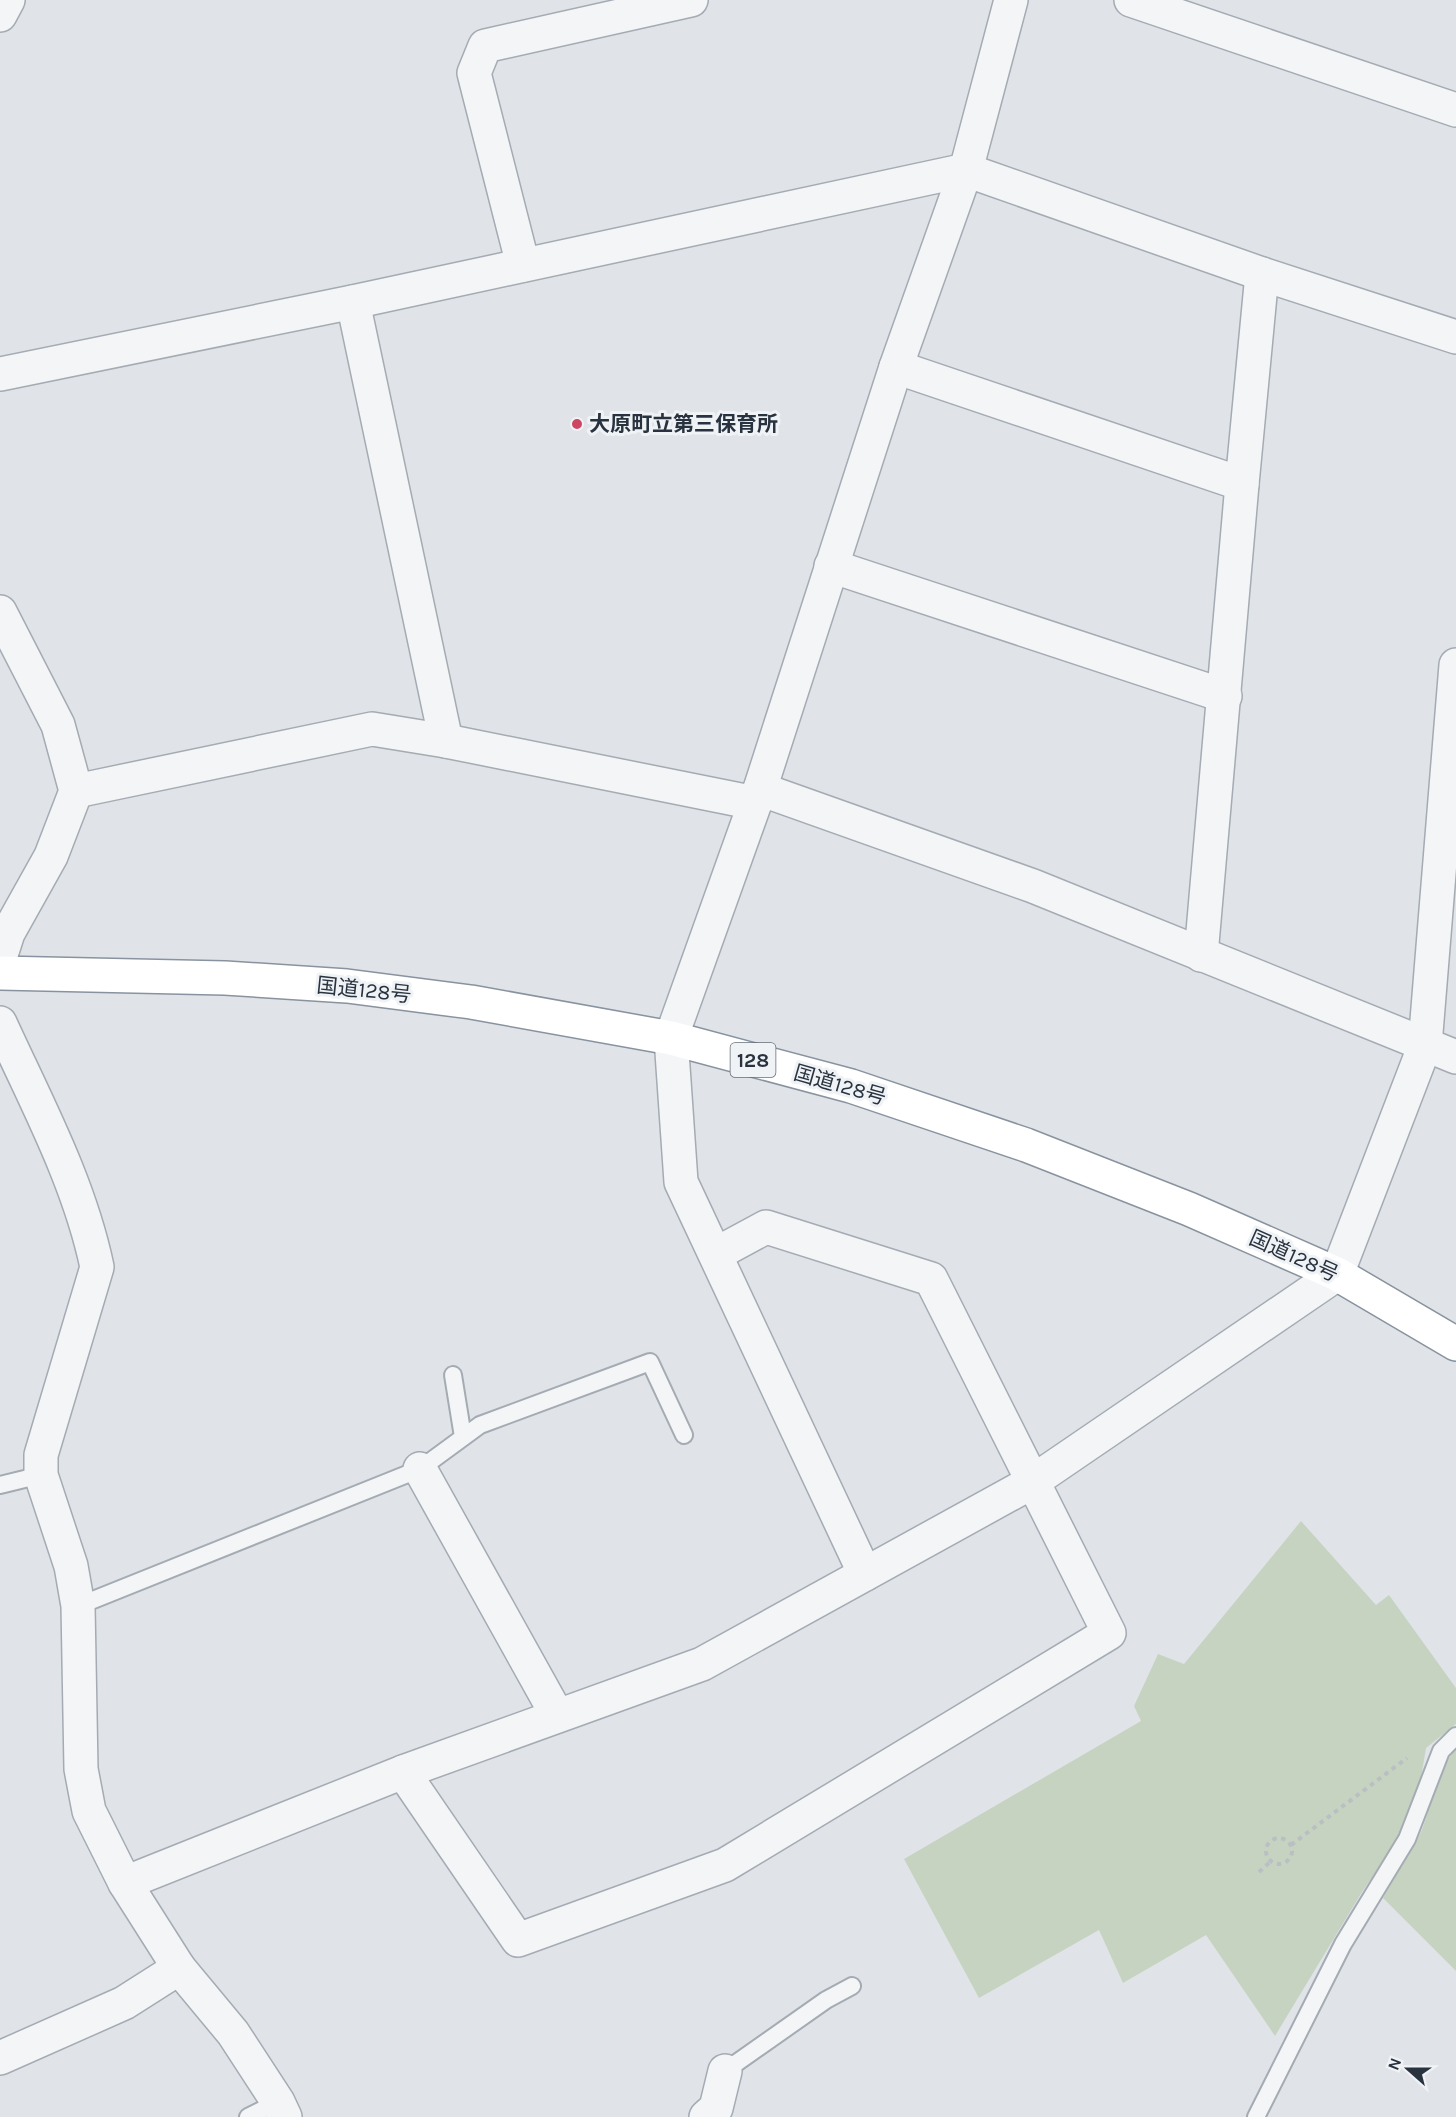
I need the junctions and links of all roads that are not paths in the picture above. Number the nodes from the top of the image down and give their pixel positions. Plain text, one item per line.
1 (8, 0) edge
2 (691, 0) edge
3 (1011, 0) edge
4 (1131, 0) edge
5 (0, 15) edge
6 (1456, 110) edge
7 (966, 170) junction
8 (523, 265) junction
9 (1262, 274) junction
10 (353, 302) junction
11 (1456, 337) edge
12 (896, 367) junction
13 (0, 374) edge
14 (1242, 484) junction
15 (831, 566) junction
16 (0, 612) edge
17 (1456, 665) edge
18 (1225, 696) junction
19 (446, 741) junction
20 (76, 791) junction
21 (758, 796) junction
22 (1201, 955) junction
23 (0, 958) edge
24 (0, 973) edge
25 (0, 1023) edge
26 (671, 1038) junction
27 (1425, 1045) junction
28 (1456, 1057) edge
29 (716, 1254) junction
30 (1337, 1274) junction
31 (1456, 1344) edge
32 (453, 1375) dead end
33 (684, 1435) dead end
34 (463, 1437) junction
35 (420, 1469) junction
36 (41, 1475) junction
37 (1032, 1482) junction
38 (0, 1485) edge
39 (865, 1574) junction
40 (78, 1606) junction
41 (557, 1715) junction
42 (1456, 1736) edge
43 (403, 1772) junction
44 (125, 1883) junction
45 (179, 1968) junction
46 (852, 1986) dead end
47 (0, 2058) edge
48 (725, 2071) joint
49 (281, 2109) edge
50 (248, 2117) edge
51 (706, 2117) edge
52 (1256, 2117) edge

1 - 5 street
2 - 8 street
3 - 7 street
4 - 6 street
7 - 8 street
7 - 9 street
7 - 12 street
8 - 10 street
9 - 11 street
9 - 14 street
10 - 13 street
10 - 19 street
12 - 14 street
12 - 15 street
14 - 18 street
15 - 18 street
15 - 21 street
16 - 20 street
17 - 27 street
18 - 22 street
19 - 20 street
19 - 21 street
20 - 23 street
21 - 22 street
21 - 26 street
22 - 27 street
24 - 26 highway, 国道128号 / 128
25 - 36 street
26 - 29 street
26 - 30 highway, 国道128号 / 128
27 - 28 street
27 - 30 street
29 - 37 street
29 - 39 street
30 - 31 highway, 国道128号 / 128
30 - 37 street
32 - 34 lane
33 - 34 lane
34 - 35 lane
35 - 40 lane
35 - 41 street
36 - 38 lane
36 - 40 street
37 - 39 street
37 - 43 street
39 - 41 street
40 - 44 street
41 - 43 street
42 - 52 lane
43 - 44 street
44 - 45 street
45 - 47 street
45 - 49 street
46 - 48 lane
48 - 51 street
49 - 50 lane

